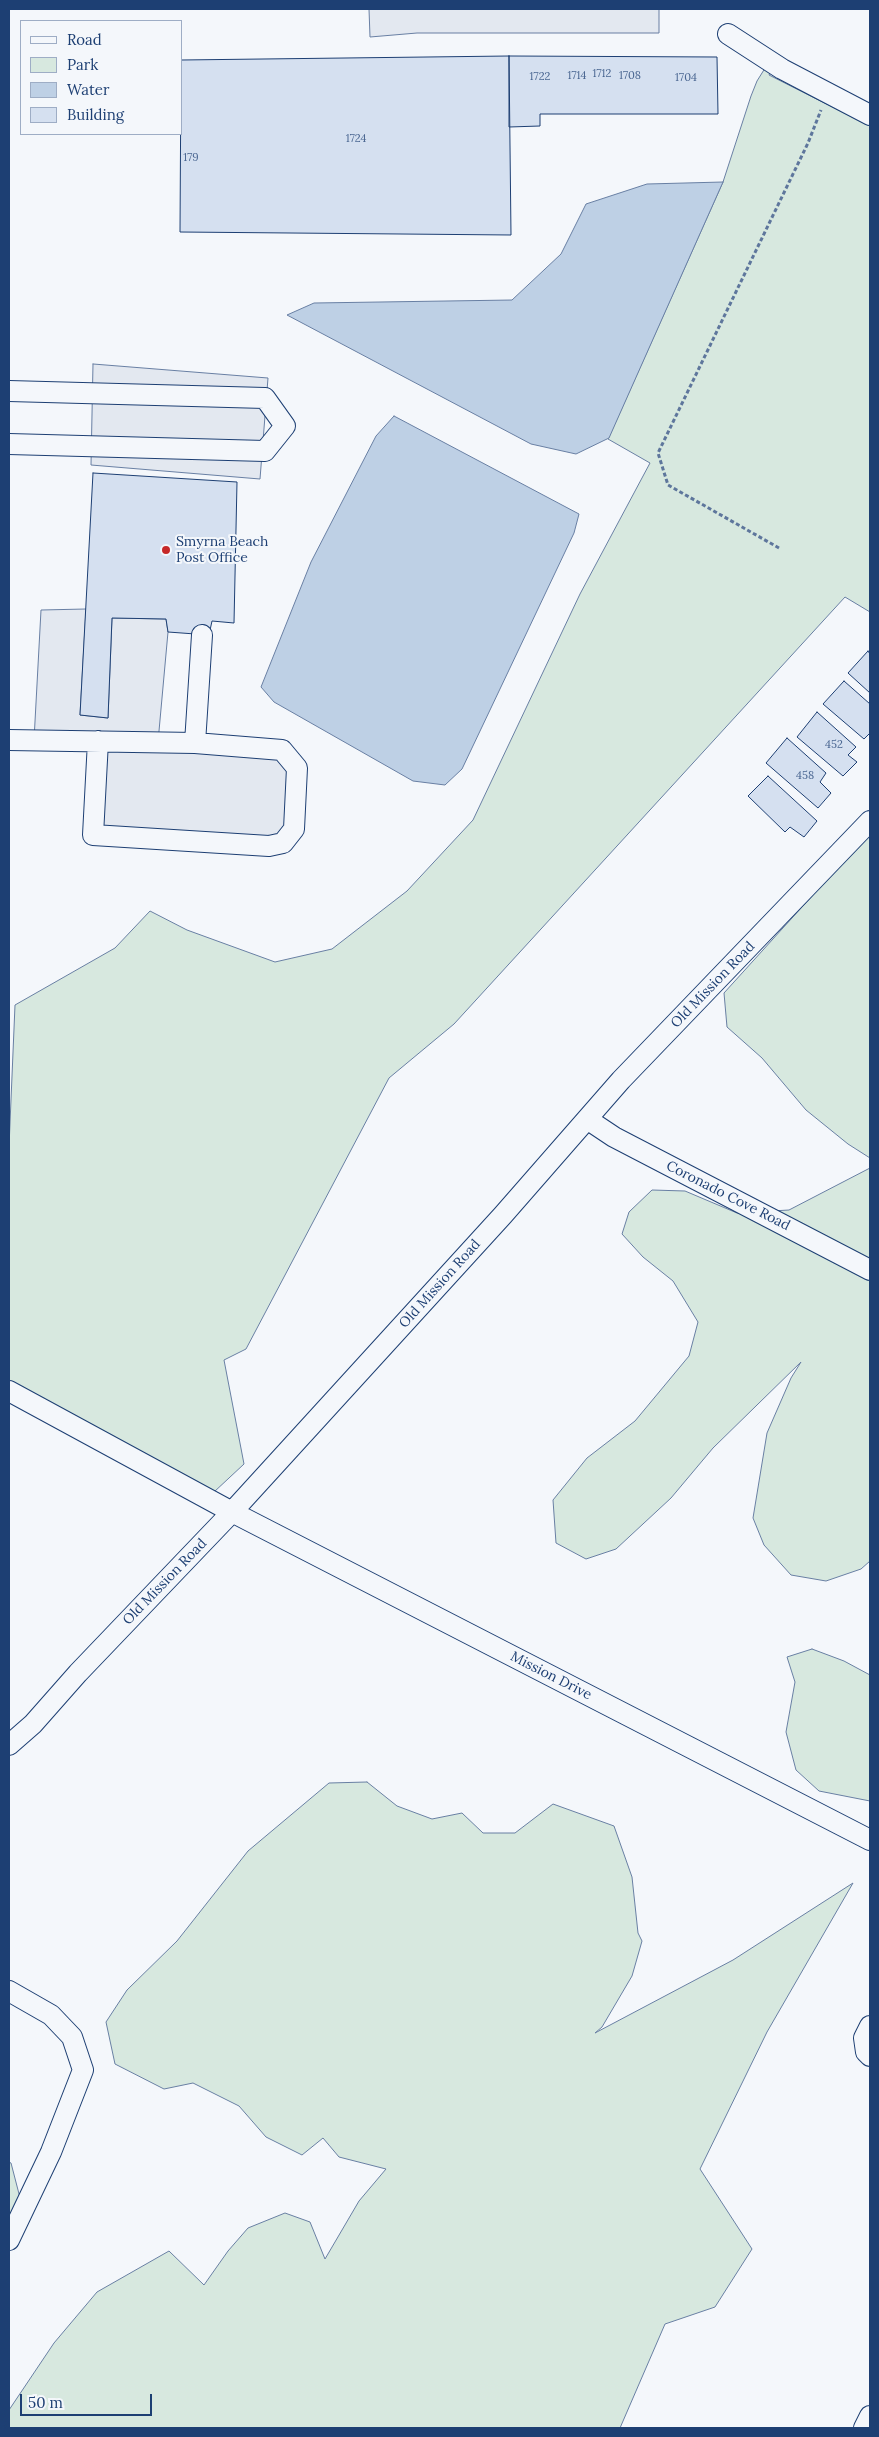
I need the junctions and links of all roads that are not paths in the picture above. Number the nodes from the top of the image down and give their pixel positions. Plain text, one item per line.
1 (728, 34) dead end
2 (870, 114) edge
3 (9, 391) edge
4 (9, 444) edge
5 (202, 635) dead end
6 (9, 740) edge
7 (98, 741) junction
8 (195, 743) junction
9 (870, 822) edge
10 (587, 1119) junction
11 (870, 1270) edge
12 (9, 1391) edge
13 (232, 1512) junction
14 (9, 1745) edge
15 (870, 1840) edge
16 (9, 1991) edge
17 (870, 2026) edge
18 (870, 2056) edge
19 (9, 2240) edge
20 (870, 2416) edge
21 (864, 2428) edge

1 - 2 street
3 - 4 street
5 - 8 street
6 - 7 street
7 - 8 street
7 - 8 street
9 - 10 street, Old Mission Road
10 - 11 street, Coronado Cove Road
10 - 13 street, Old Mission Road
12 - 13 street, Mission Drive
13 - 14 street, Old Mission Road
13 - 15 street, Mission Drive
16 - 19 street
17 - 18 street
20 - 21 street

